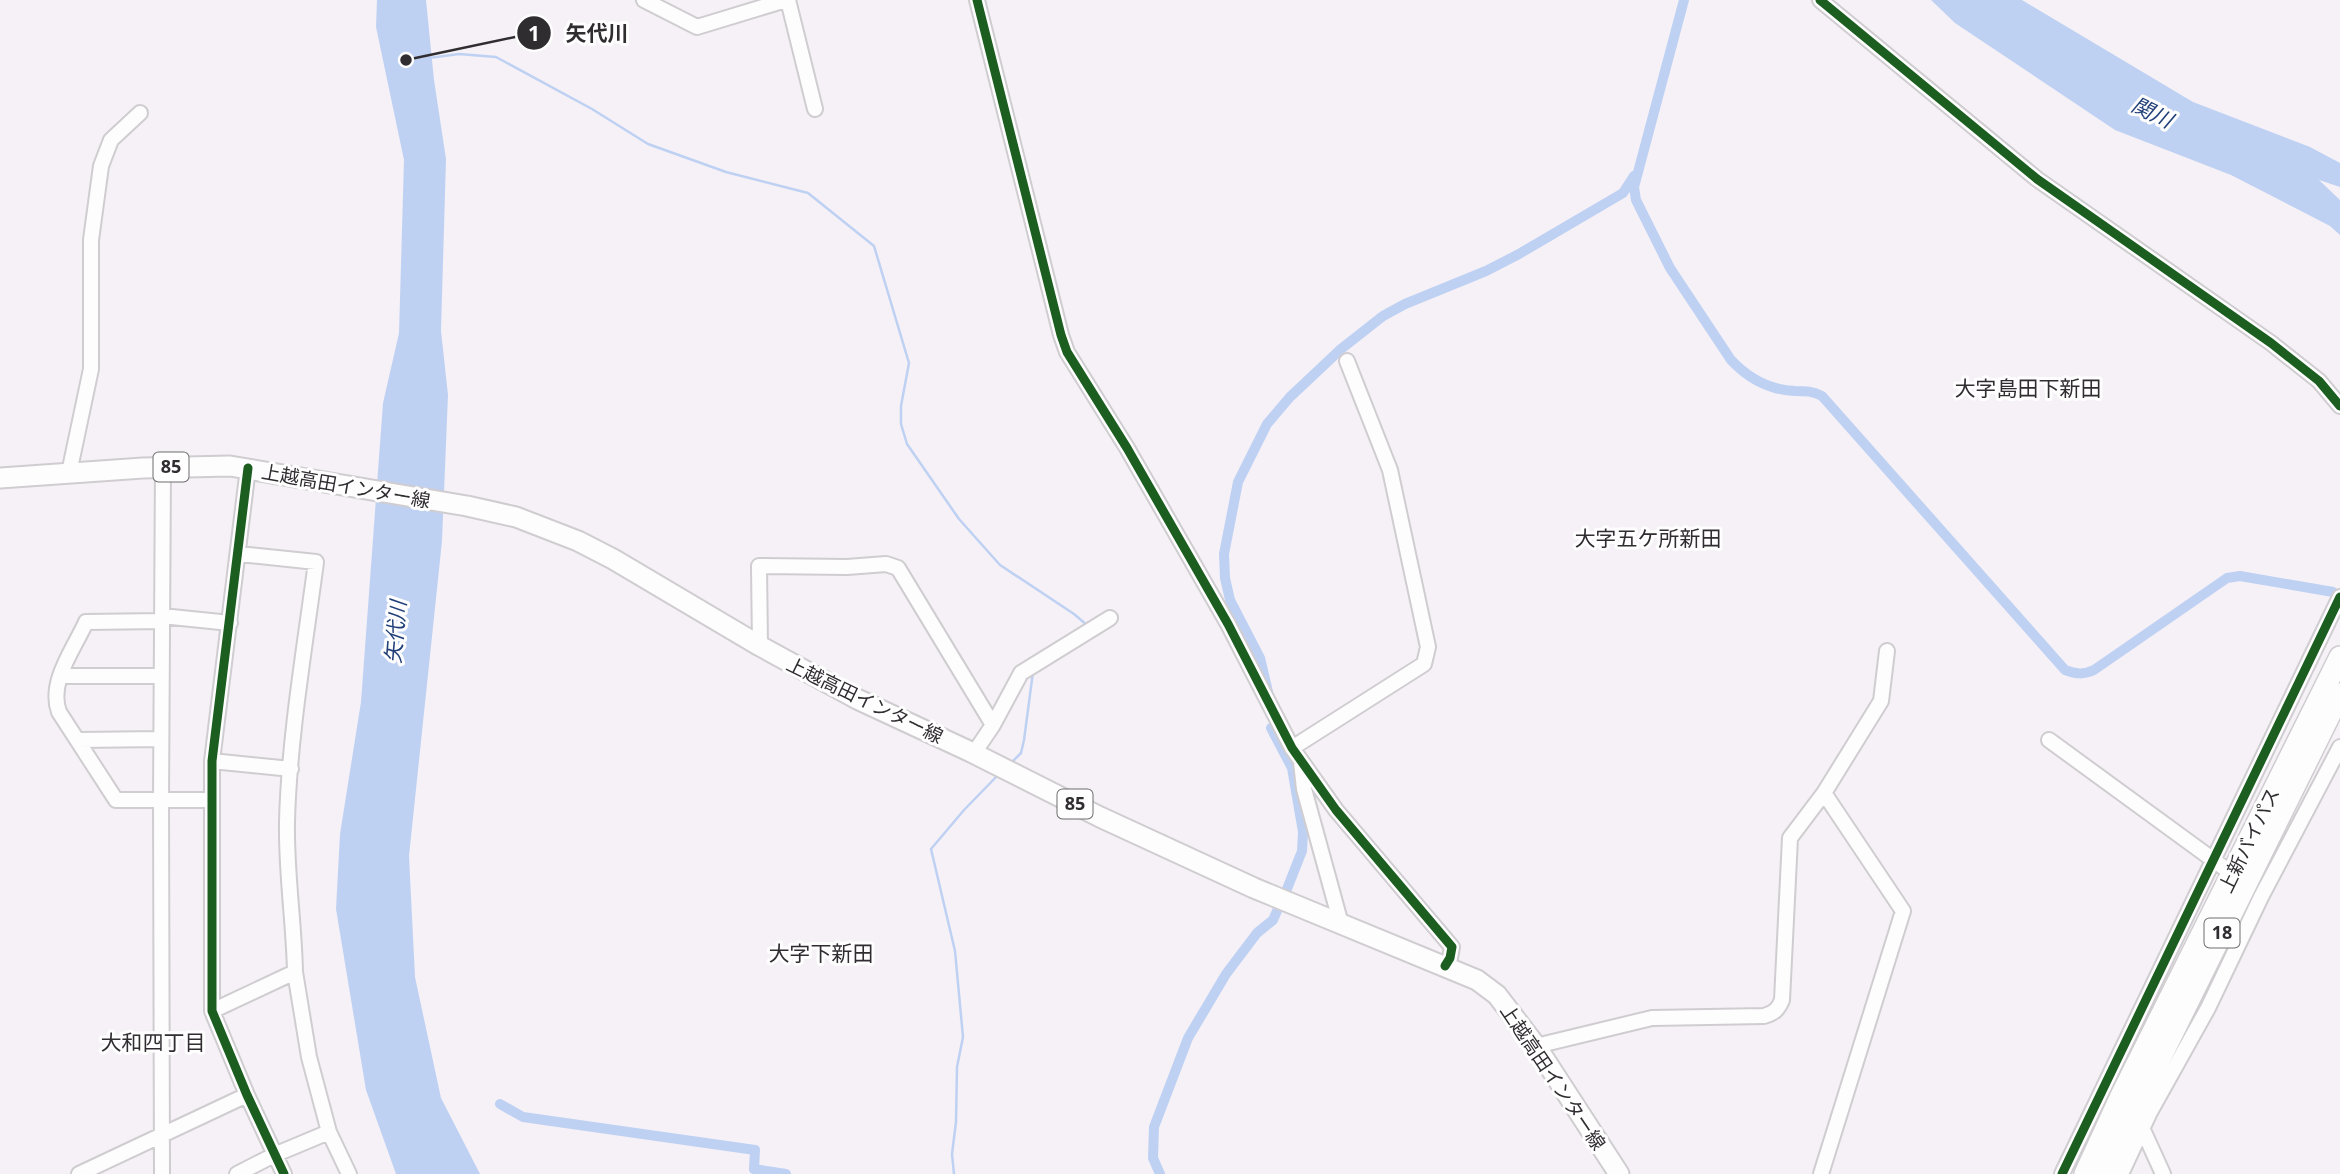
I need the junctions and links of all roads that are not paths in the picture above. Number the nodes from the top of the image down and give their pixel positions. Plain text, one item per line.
1 (644, 0) edge
2 (787, 0) edge
3 (977, 0) edge
4 (1820, 0) edge
5 (815, 108) dead end
6 (140, 113) dead end
7 (1347, 361) dead end
8 (2340, 406) edge
9 (163, 467) junction
10 (248, 468) junction
11 (69, 473) junction
12 (0, 478) edge
13 (239, 554) junction
14 (2340, 597) edge
15 (162, 618) junction
16 (1110, 618) dead end
17 (230, 623) junction
18 (760, 646) junction
19 (1887, 651) dead end
20 (2340, 657) edge
21 (2305, 669) junction
22 (60, 676) junction
23 (161, 676) junction
24 (2316, 681) dead end
25 (2340, 694) edge
26 (993, 725) junction
27 (161, 739) junction
28 (78, 740) junction
29 (2049, 740) dead end
30 (2340, 747) edge
31 (1292, 748) junction
32 (974, 753) junction
33 (212, 761) junction
34 (1301, 761) junction
35 (291, 769) junction
36 (1824, 793) junction
37 (161, 800) junction
38 (211, 800) junction
39 (2218, 863) junction
40 (1341, 924) junction
41 (1445, 966) junction
42 (295, 972) junction
43 (212, 1011) junction
44 (1536, 1046) junction
45 (247, 1095) junction
46 (2143, 1130) junction
47 (329, 1132) junction
48 (163, 1134) junction
49 (274, 1155) junction
50 (79, 1174) edge
51 (162, 1174) edge
52 (237, 1174) edge
53 (284, 1174) edge
54 (349, 1174) edge
55 (1619, 1174) edge
56 (1821, 1174) edge
57 (2062, 1174) edge
58 (2085, 1174) edge
59 (2106, 1174) edge
60 (2122, 1174) edge
61 (2163, 1174) edge

1 - 2 street
2 - 5 street
3 - 31 street
4 - 8 street
6 - 11 street
7 - 31 street
9 - 10 main road, 上越高田インター線 / 85
9 - 11 main road, 上越高田インター線 / 85
9 - 15 street
10 - 13 street
10 - 18 main road, 上越高田インター線 / 85
11 - 12 main road, 上越高田インター線 / 85
13 - 17 street
13 - 35 street
14 - 21 street
15 - 17 street
15 - 22 street
15 - 23 street
16 - 26 street
17 - 33 street
18 - 26 street
18 - 32 main road, 上越高田インター線 / 85
19 - 36 street
20 - 58 highway, 上新バイパス / 18
21 - 24 street
21 - 39 street
22 - 23 street
22 - 28 street
23 - 27 street
25 - 59 highway, 上新バイパス / 18
26 - 32 street
27 - 28 street
27 - 37 street
28 - 37 street
29 - 39 street
30 - 46 street
31 - 34 street
32 - 40 main road, 上越高田インター線 / 85
33 - 35 street
33 - 38 street
34 - 40 street
34 - 41 street
35 - 42 street
36 - 44 street
36 - 56 street
37 - 38 street
37 - 48 street
38 - 43 street
39 - 57 street
40 - 41 main road, 上越高田インター線 / 85
41 - 44 main road, 上越高田インター線 / 85
42 - 43 street
42 - 47 street
43 - 45 street
44 - 55 main road, 上越高田インター線 / 85
45 - 48 street
45 - 49 street
46 - 60 street
46 - 61 street
47 - 49 street
47 - 54 street
48 - 50 street
48 - 51 street
49 - 52 street
49 - 53 street

